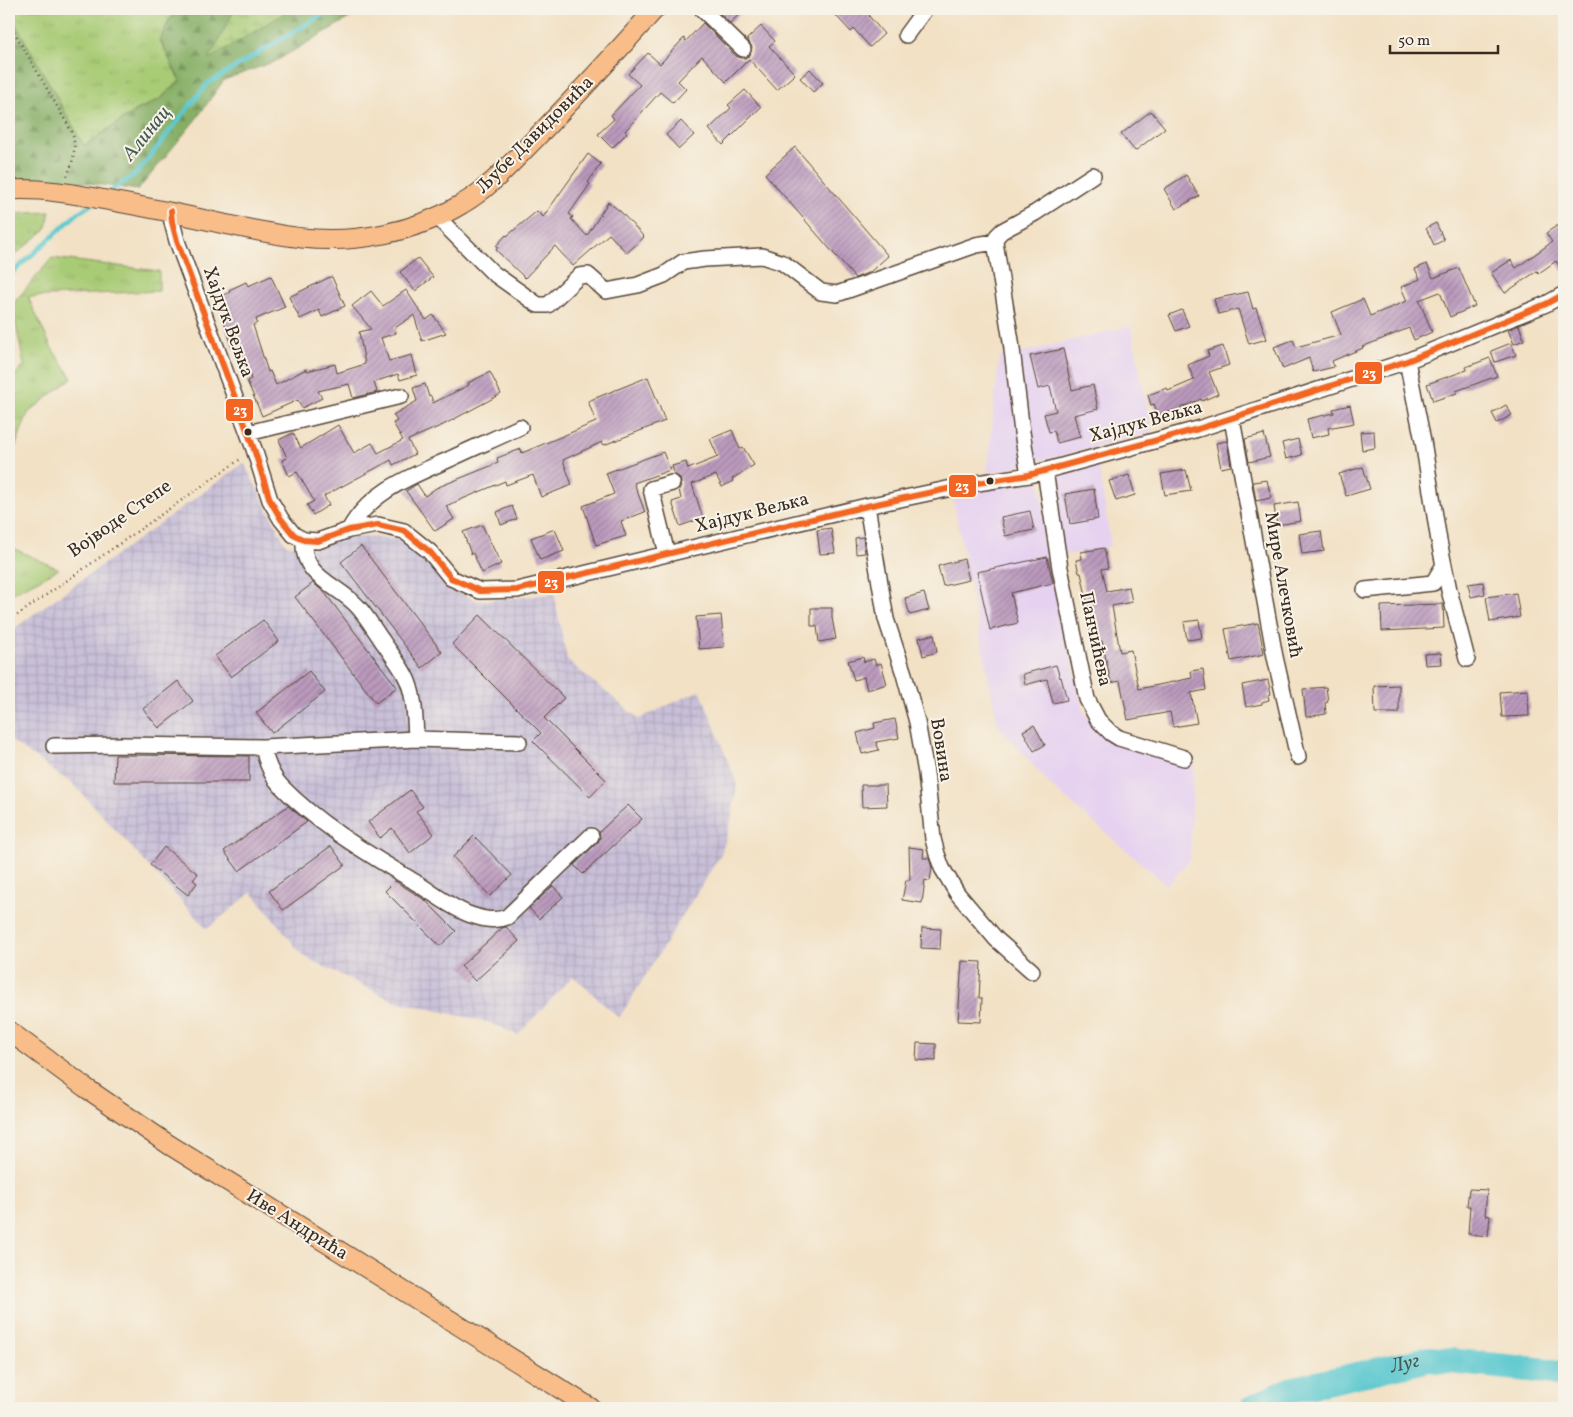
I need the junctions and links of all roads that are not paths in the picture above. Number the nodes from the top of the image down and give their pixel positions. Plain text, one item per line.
1 (655, 9) edge
2 (702, 9) edge
3 (925, 9) edge
4 (906, 35) dead end
5 (743, 49) dead end
6 (1093, 174) dead end
7 (9, 190) edge
8 (171, 211) junction
9 (437, 216) junction
10 (995, 242) junction
11 (1564, 294) edge
12 (1407, 361) junction
13 (401, 396) dead end
14 (1232, 419) junction
15 (520, 427) dead end
16 (248, 433) junction
17 (1045, 471) junction
18 (1029, 475) junction
19 (672, 482) dead end
20 (867, 506) junction
21 (349, 530) junction
22 (304, 540) junction
23 (667, 554) junction
24 (1444, 565) junction
25 (1365, 590) dead end
26 (1467, 659) dead end
27 (416, 739) junction
28 (519, 742) dead end
29 (54, 746) dead end
30 (263, 747) junction
31 (1298, 757) dead end
32 (1184, 758) dead end
33 (590, 836) dead end
34 (1032, 971) dead end
35 (9, 1031) edge
36 (591, 1408) edge

1 - 9 main road, Љубе Давидовића
2 - 5 street
3 - 4 street
6 - 10 street
7 - 8 main road, Љубе Давидовића
8 - 9 main road, Љубе Давидовића
8 - 16 street, Хајдук Вељка
9 - 10 street
10 - 18 street
11 - 12 street, Хајдук Вељка
12 - 14 street, Хајдук Вељка
12 - 24 street
13 - 16 street
14 - 17 street, Хајдук Вељка
14 - 31 street, Мире Алечковић
15 - 21 street
16 - 22 street, Хајдук Вељка
17 - 18 street, Хајдук Вељка
17 - 32 street, Панчићева
18 - 20 street, Хајдук Вељка
19 - 23 street
20 - 23 street, Хајдук Вељка
20 - 34 street, Вовина
21 - 22 street, Хајдук Вељка
21 - 23 street, Хајдук Вељка
22 - 27 street
24 - 25 street
24 - 26 street
27 - 28 street
27 - 30 street
29 - 30 street
30 - 33 street
35 - 36 main road, Иве Андрића

